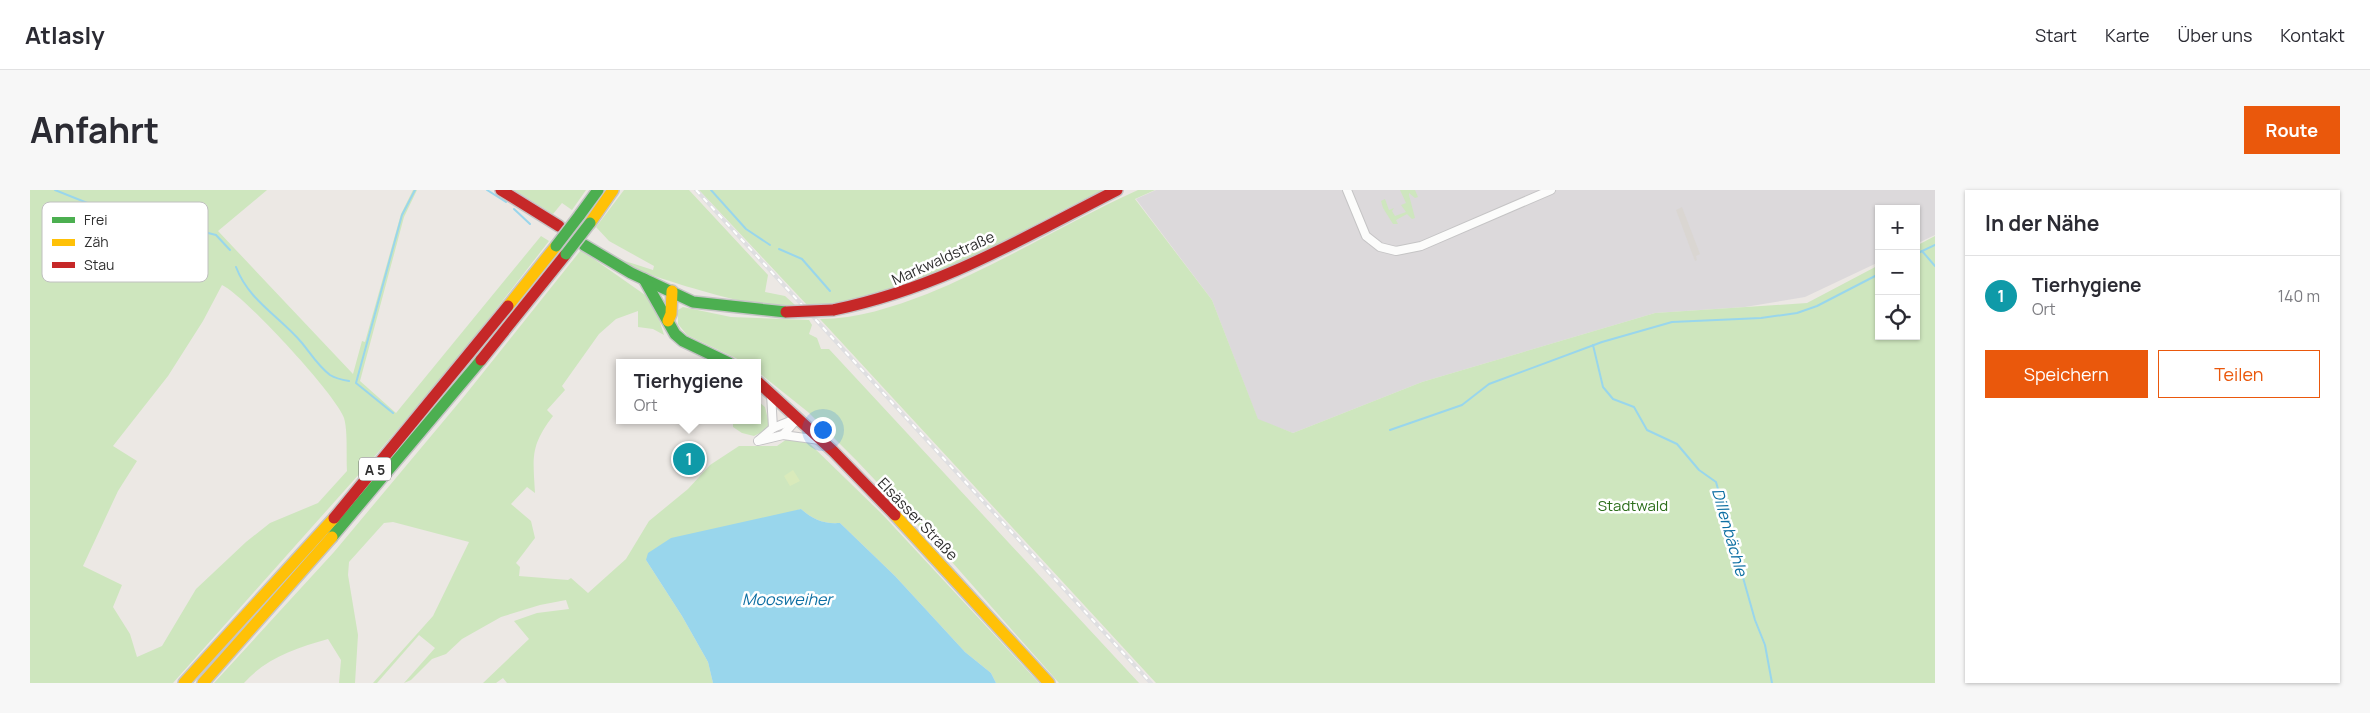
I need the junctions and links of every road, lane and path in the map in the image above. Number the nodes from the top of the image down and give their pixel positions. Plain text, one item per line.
1 (501, 190) edge
2 (598, 190) edge
3 (613, 190) edge
4 (1117, 190) edge
5 (1347, 190) edge
6 (1551, 190) edge
7 (559, 226) dead end
8 (584, 246) dead end
9 (644, 279) junction
10 (672, 291) junction
11 (662, 309) junction
12 (668, 321) junction
13 (721, 359) edge
14 (761, 385) edge
15 (771, 394) junction
16 (798, 418) junction
17 (773, 428) junction
18 (783, 435) junction
19 (821, 440) junction
20 (184, 683) edge
21 (203, 683) edge
22 (1050, 683) edge

1 - 7 main road
2 - 20 main road, A 5, bridge
3 - 21 main road, A 5, bridge
4 - 10 main road, Markwaldstraße, bridge
5 - 6 street
8 - 9 main road, Markwaldstraße
9 - 10 main road, Markwaldstraße
9 - 11 main road
10 - 11 main road
10 - 12 main road
11 - 12 main road
12 - 13 main road
14 - 15 main road, Elsässer Straße
15 - 16 main road, Elsässer Straße
15 - 17 street
16 - 17 street
16 - 18 street
16 - 19 main road, Elsässer Straße
17 - 18 street
18 - 19 street
19 - 22 main road, Elsässer Straße

